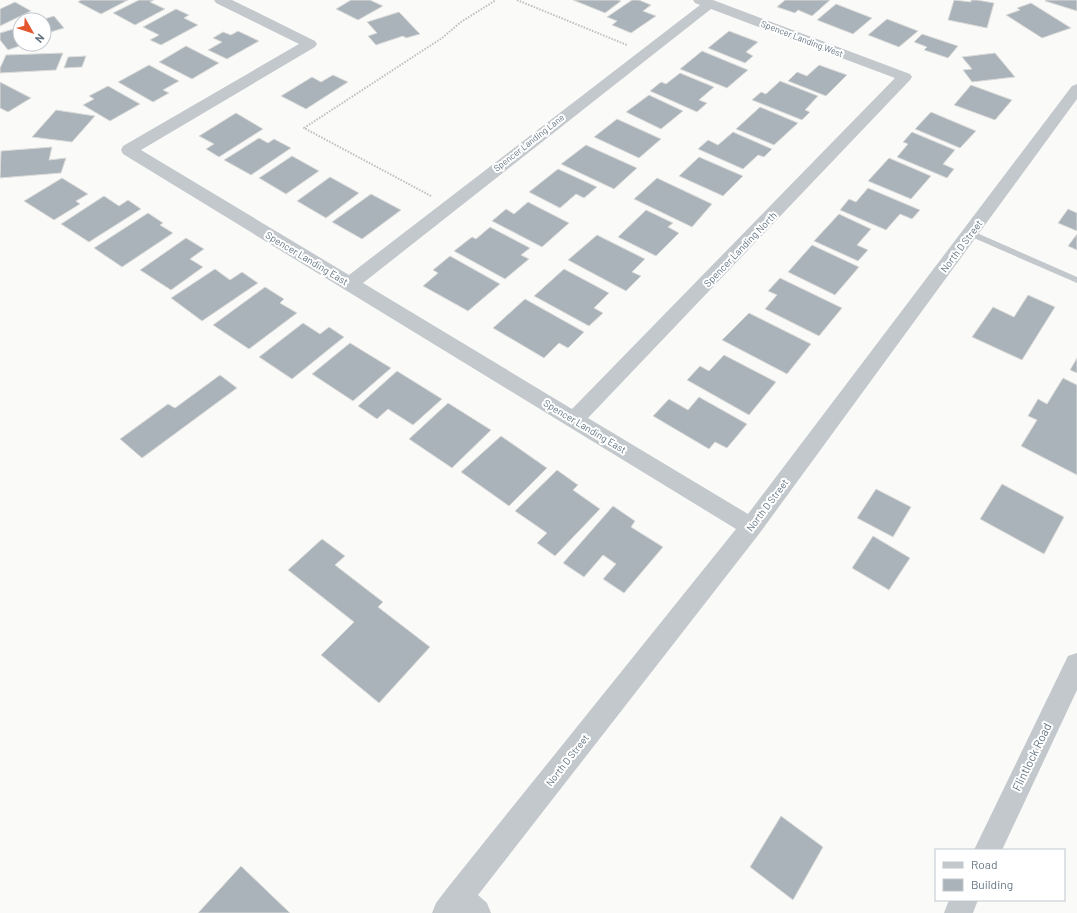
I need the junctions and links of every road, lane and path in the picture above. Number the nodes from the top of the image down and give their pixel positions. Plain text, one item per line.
1 (222, 0) edge
2 (496, 0) edge
3 (517, 0) edge
4 (705, 2) edge
5 (646, 53) junction
6 (905, 78) joint
7 (1077, 89) edge
8 (449, 206) junction
9 (970, 233) junction
10 (1077, 280) edge
11 (349, 284) junction
12 (574, 420) junction
13 (751, 527) junction
14 (1077, 664) edge
15 (988, 849) edge
16 (964, 901) edge
17 (461, 907) edge
18 (958, 913) edge

1 - 11 street, Spencer Landing East
2 - 8 path
3 - 5 path
4 - 5 street, Spencer Landing Lane
4 - 6 street, Spencer Landing West
5 - 8 street, Spencer Landing Lane
6 - 12 street, Spencer Landing North
7 - 9 street, North D Street
8 - 11 street, Spencer Landing Lane
9 - 10 lane
9 - 13 street, North D Street
11 - 12 street, Spencer Landing East
12 - 13 street, Spencer Landing East
13 - 17 street, North D Street
14 - 15 street, Flintlock Road
16 - 18 street

